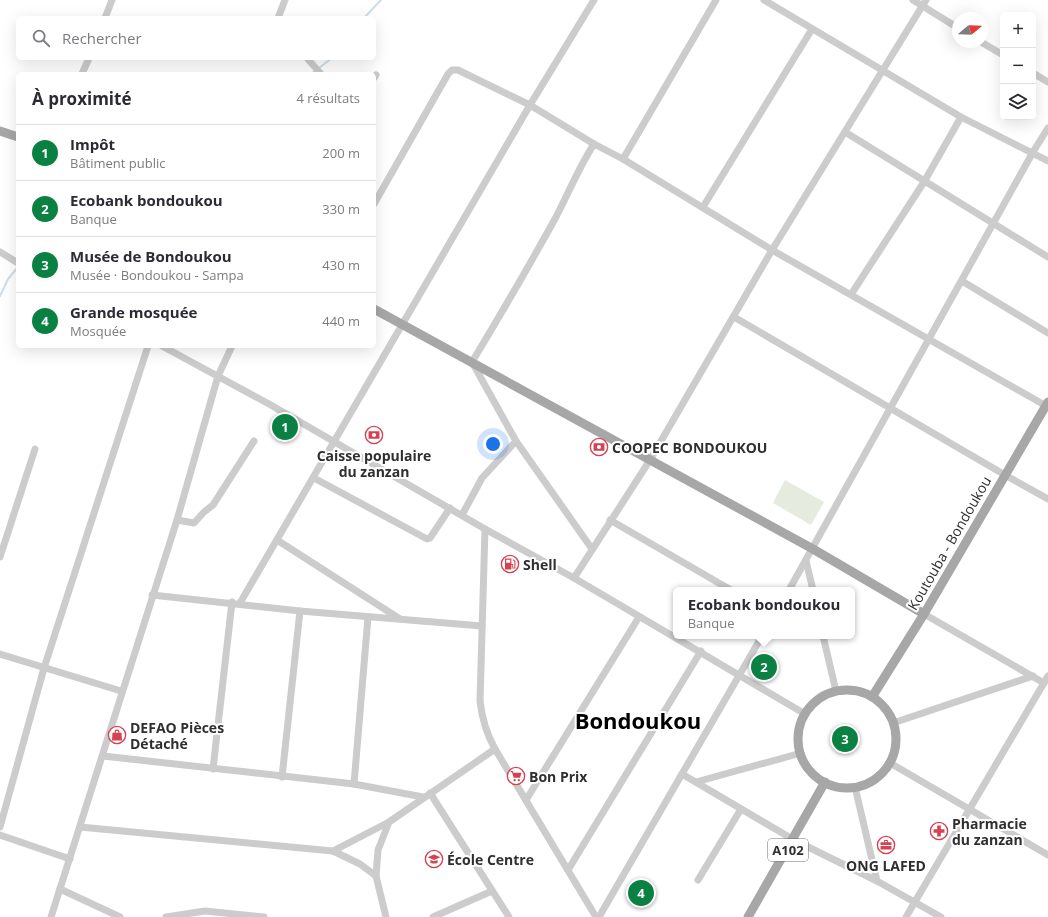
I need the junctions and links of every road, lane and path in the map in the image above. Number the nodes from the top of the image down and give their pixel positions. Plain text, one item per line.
1 (112, 0) edge
2 (285, 0) edge
3 (594, 0) edge
4 (716, 0) edge
5 (764, 0) edge
6 (913, 0) edge
7 (924, 3) edge
8 (106, 16) edge
9 (279, 16) edge
10 (952, 24) edge
11 (812, 29) junction
12 (988, 46) edge
13 (1000, 53) edge
14 (88, 60) edge
15 (309, 60) edge
16 (83, 72) edge
17 (319, 72) edge
18 (883, 72) junction
19 (1036, 75) edge
20 (1048, 82) edge
21 (530, 105) junction
22 (961, 117) junction
23 (1048, 128) edge
24 (0, 131) edge
25 (845, 132) junction
26 (16, 136) edge
27 (594, 144) junction
28 (1033, 152) junction
29 (623, 159) junction
30 (1048, 160) edge
31 (924, 182) junction
32 (376, 200) edge
33 (704, 207) junction
34 (993, 224) junction
35 (772, 250) junction
36 (0, 252) edge
37 (1048, 257) edge
38 (16, 262) edge
39 (962, 281) junction
40 (852, 294) junction
41 (376, 310) edge
42 (734, 317) junction
43 (403, 325) junction
44 (1048, 333) edge
45 (930, 339) junction
46 (147, 348) edge
47 (166, 348) edge
48 (231, 348) edge
49 (472, 362) junction
50 (218, 376) junction
51 (1047, 405) edge
52 (892, 408) junction
53 (254, 441) dead end
54 (516, 441) junction
55 (332, 442) junction
56 (35, 449) dead end
57 (650, 460) junction
58 (1005, 475) junction
59 (314, 478) junction
60 (1048, 499) edge
61 (450, 508) junction
62 (462, 515) junction
63 (177, 520) junction
64 (610, 520) junction
65 (485, 529) junction
66 (277, 540) junction
67 (592, 549) junction
68 (813, 549) junction
69 (0, 557) edge
70 (806, 561) junction
71 (574, 578) junction
72 (726, 587) edge
73 (791, 587) edge
74 (812, 587) edge
75 (152, 595) junction
76 (232, 602) junction
77 (240, 604) junction
78 (300, 610) junction
79 (924, 614) junction
80 (368, 617) junction
81 (639, 617) junction
82 (401, 620) junction
83 (482, 626) junction
84 (673, 636) edge
85 (678, 639) edge
86 (760, 639) edge
87 (824, 639) edge
88 (700, 651) junction
89 (0, 654) edge
90 (44, 668) junction
91 (739, 674) junction
92 (1033, 676) junction
93 (1048, 676) edge
94 (1044, 683) junction
95 (121, 691) junction
96 (836, 691) junction
97 (872, 697) junction
98 (806, 714) junction
99 (893, 723) junction
100 (495, 749) junction
101 (801, 753) junction
102 (103, 756) junction
103 (890, 763) junction
104 (213, 769) junction
105 (682, 774) junction
106 (282, 776) junction
107 (696, 782) junction
108 (825, 782) junction
109 (354, 784) junction
110 (855, 787) junction
111 (430, 792) junction
112 (423, 797) junction
113 (526, 800) junction
114 (742, 809) junction
115 (969, 809) junction
116 (389, 822) junction
117 (0, 827) edge
118 (80, 827) junction
119 (0, 835) edge
120 (794, 840) junction
121 (333, 851) junction
122 (1048, 855) edge
123 (70, 859) junction
124 (568, 870) junction
125 (376, 876) junction
126 (698, 880) dead end
127 (877, 881) junction
128 (60, 889) junction
129 (492, 891) junction
130 (915, 902) junction
131 (204, 914) edge
132 (449, 914) edge
133 (51, 917) edge
134 (120, 917) edge
135 (166, 917) edge
136 (264, 917) edge
137 (386, 917) edge
138 (433, 917) edge
139 (509, 917) edge
140 (598, 917) edge
141 (748, 917) edge
142 (906, 917) edge
143 (941, 917) edge

1 - 8 street
2 - 9 street
3 - 21 street
4 - 29 street
5 - 11 street
6 - 7 street
7 - 10 street
7 - 18 street
11 - 18 street
11 - 33 street
12 - 13 street
14 - 16 street
15 - 17 street
18 - 22 street
18 - 25 street
19 - 20 street
21 - 27 street
21 - 32 street
21 - 43 street
22 - 28 street
22 - 31 street
23 - 28 street
24 - 26 main road
25 - 31 street
25 - 35 street
27 - 29 street
27 - 49 street
28 - 30 street
28 - 34 street
29 - 33 street
31 - 34 street
31 - 40 street
33 - 35 street
34 - 37 street
34 - 39 street
35 - 40 street
35 - 42 street
36 - 38 street
39 - 44 street
39 - 45 street
40 - 45 street
41 - 43 main road
42 - 52 street
42 - 57 street
43 - 49 main road
43 - 55 street
45 - 51 street
45 - 52 street
46 - 90 street
47 - 50 street
48 - 50 street
49 - 54 street
49 - 57 main road
50 - 55 street
50 - 63 street
51 - 58 main road, Koutouba - Bondoukou
52 - 58 street
52 - 68 street
53 - 63 street
54 - 62 street
54 - 67 street
55 - 59 street
55 - 61 street
56 - 69 street
57 - 64 street
57 - 68 main road
58 - 60 street
58 - 79 main road, Koutouba - Bondoukou
59 - 61 street
59 - 66 street
61 - 62 street
62 - 65 street
63 - 75 street
64 - 67 street
64 - 72 street
65 - 71 street
65 - 83 street
66 - 77 street
66 - 82 street
67 - 71 street
68 - 70 street
68 - 79 main road
70 - 73 street
70 - 74 street
71 - 81 street
75 - 76 street
75 - 95 street
76 - 77 street
76 - 104 street
77 - 78 street
78 - 80 street
78 - 106 street
79 - 92 street
79 - 97 main road, Koutouba - Bondoukou
80 - 82 street
80 - 109 street
81 - 84 street
81 - 113 street
82 - 83 street
83 - 100 street
85 - 88 street
86 - 91 street
87 - 96 street
88 - 91 street
88 - 124 street
89 - 90 street
90 - 95 street
90 - 117 street
91 - 98 street
91 - 105 street
92 - 94 street
92 - 99 street
93 - 94 street
94 - 115 street
95 - 102 street
96 - 97 main road
96 - 98 main road
97 - 99 main road
98 - 101 main road
99 - 103 main road
100 - 111 street
100 - 113 street
101 - 107 street
101 - 108 main road
102 - 104 street
102 - 118 street
103 - 110 main road
103 - 115 street
104 - 106 street
105 - 107 street
105 - 140 street
106 - 109 street
107 - 114 street
108 - 110 main road
108 - 120 main road, A102
109 - 112 street
110 - 127 street
111 - 112 street
111 - 129 street
112 - 116 street
113 - 124 street
114 - 120 street
114 - 126 street
115 - 122 street
115 - 130 street
116 - 121 street
116 - 125 street
118 - 121 street
118 - 123 street
119 - 123 street
120 - 127 street
120 - 141 main road, A102
121 - 125 street
123 - 128 street
124 - 140 street
125 - 137 street
127 - 130 street
128 - 133 street
128 - 134 street
129 - 132 street
129 - 139 street
130 - 142 street
130 - 143 street
131 - 135 street
131 - 136 street
132 - 138 street

